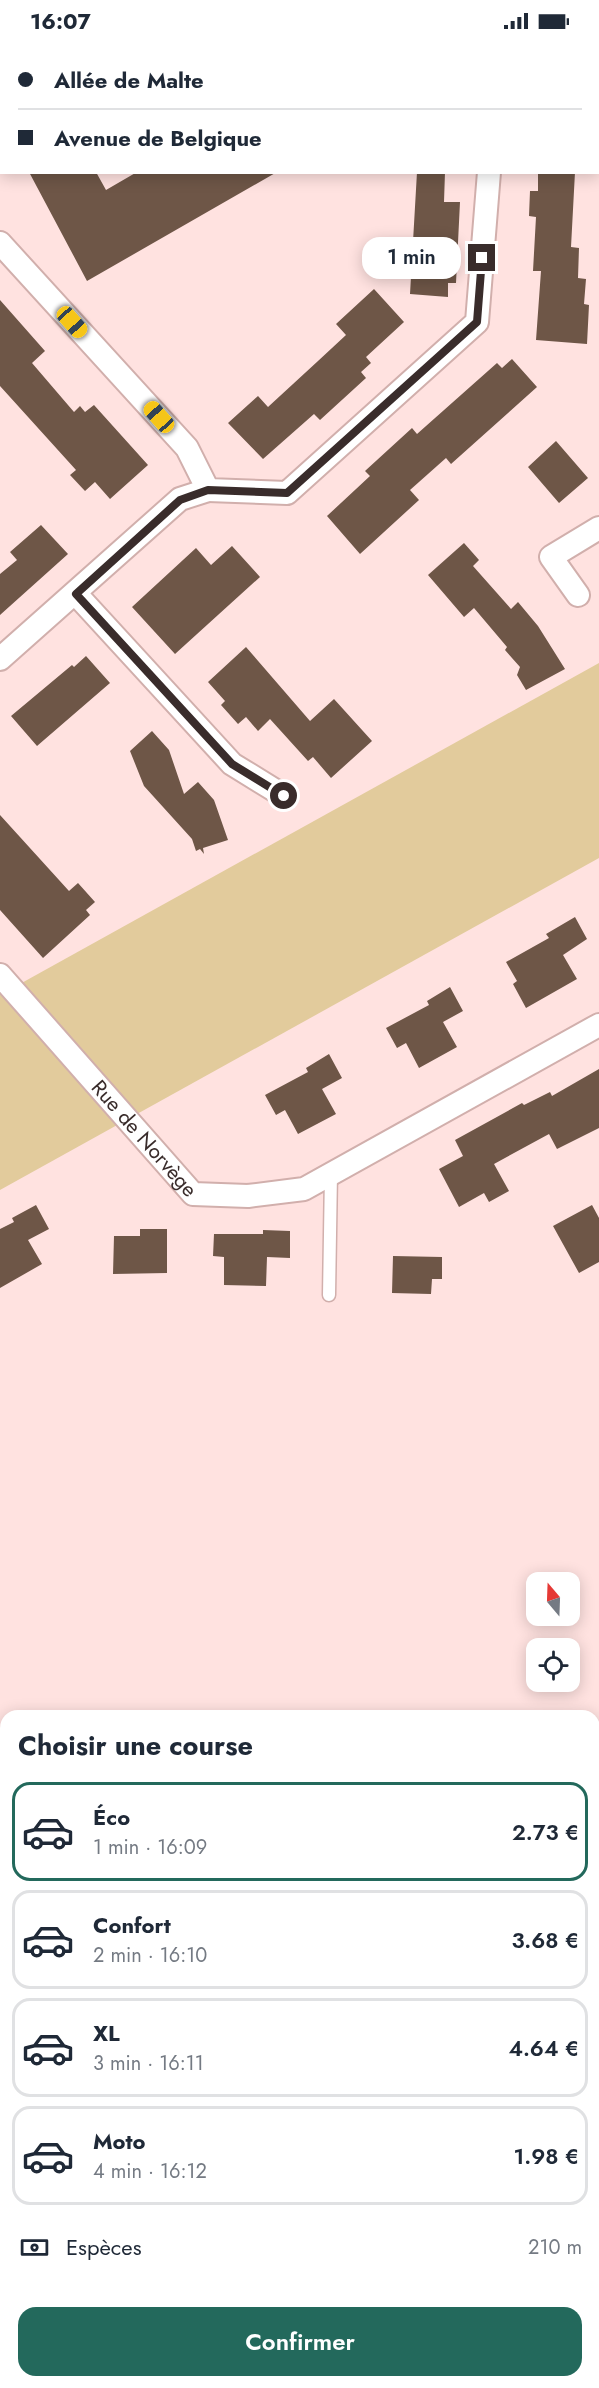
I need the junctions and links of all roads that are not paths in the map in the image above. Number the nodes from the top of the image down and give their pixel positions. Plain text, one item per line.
1 (489, 174) edge
2 (0, 243) edge
3 (208, 490) junction
4 (599, 528) edge
5 (76, 594) junction
6 (578, 596) dead end
7 (0, 659) edge
8 (284, 796) dead end
9 (0, 975) edge
10 (599, 1025) edge
11 (331, 1173) junction
12 (330, 1295) dead end

1 - 3 street
2 - 3 street
3 - 5 street
4 - 6 street
5 - 7 street
5 - 8 street
9 - 11 street, Rue de Norvège
10 - 11 street, Rue de Norvège
11 - 12 lane

